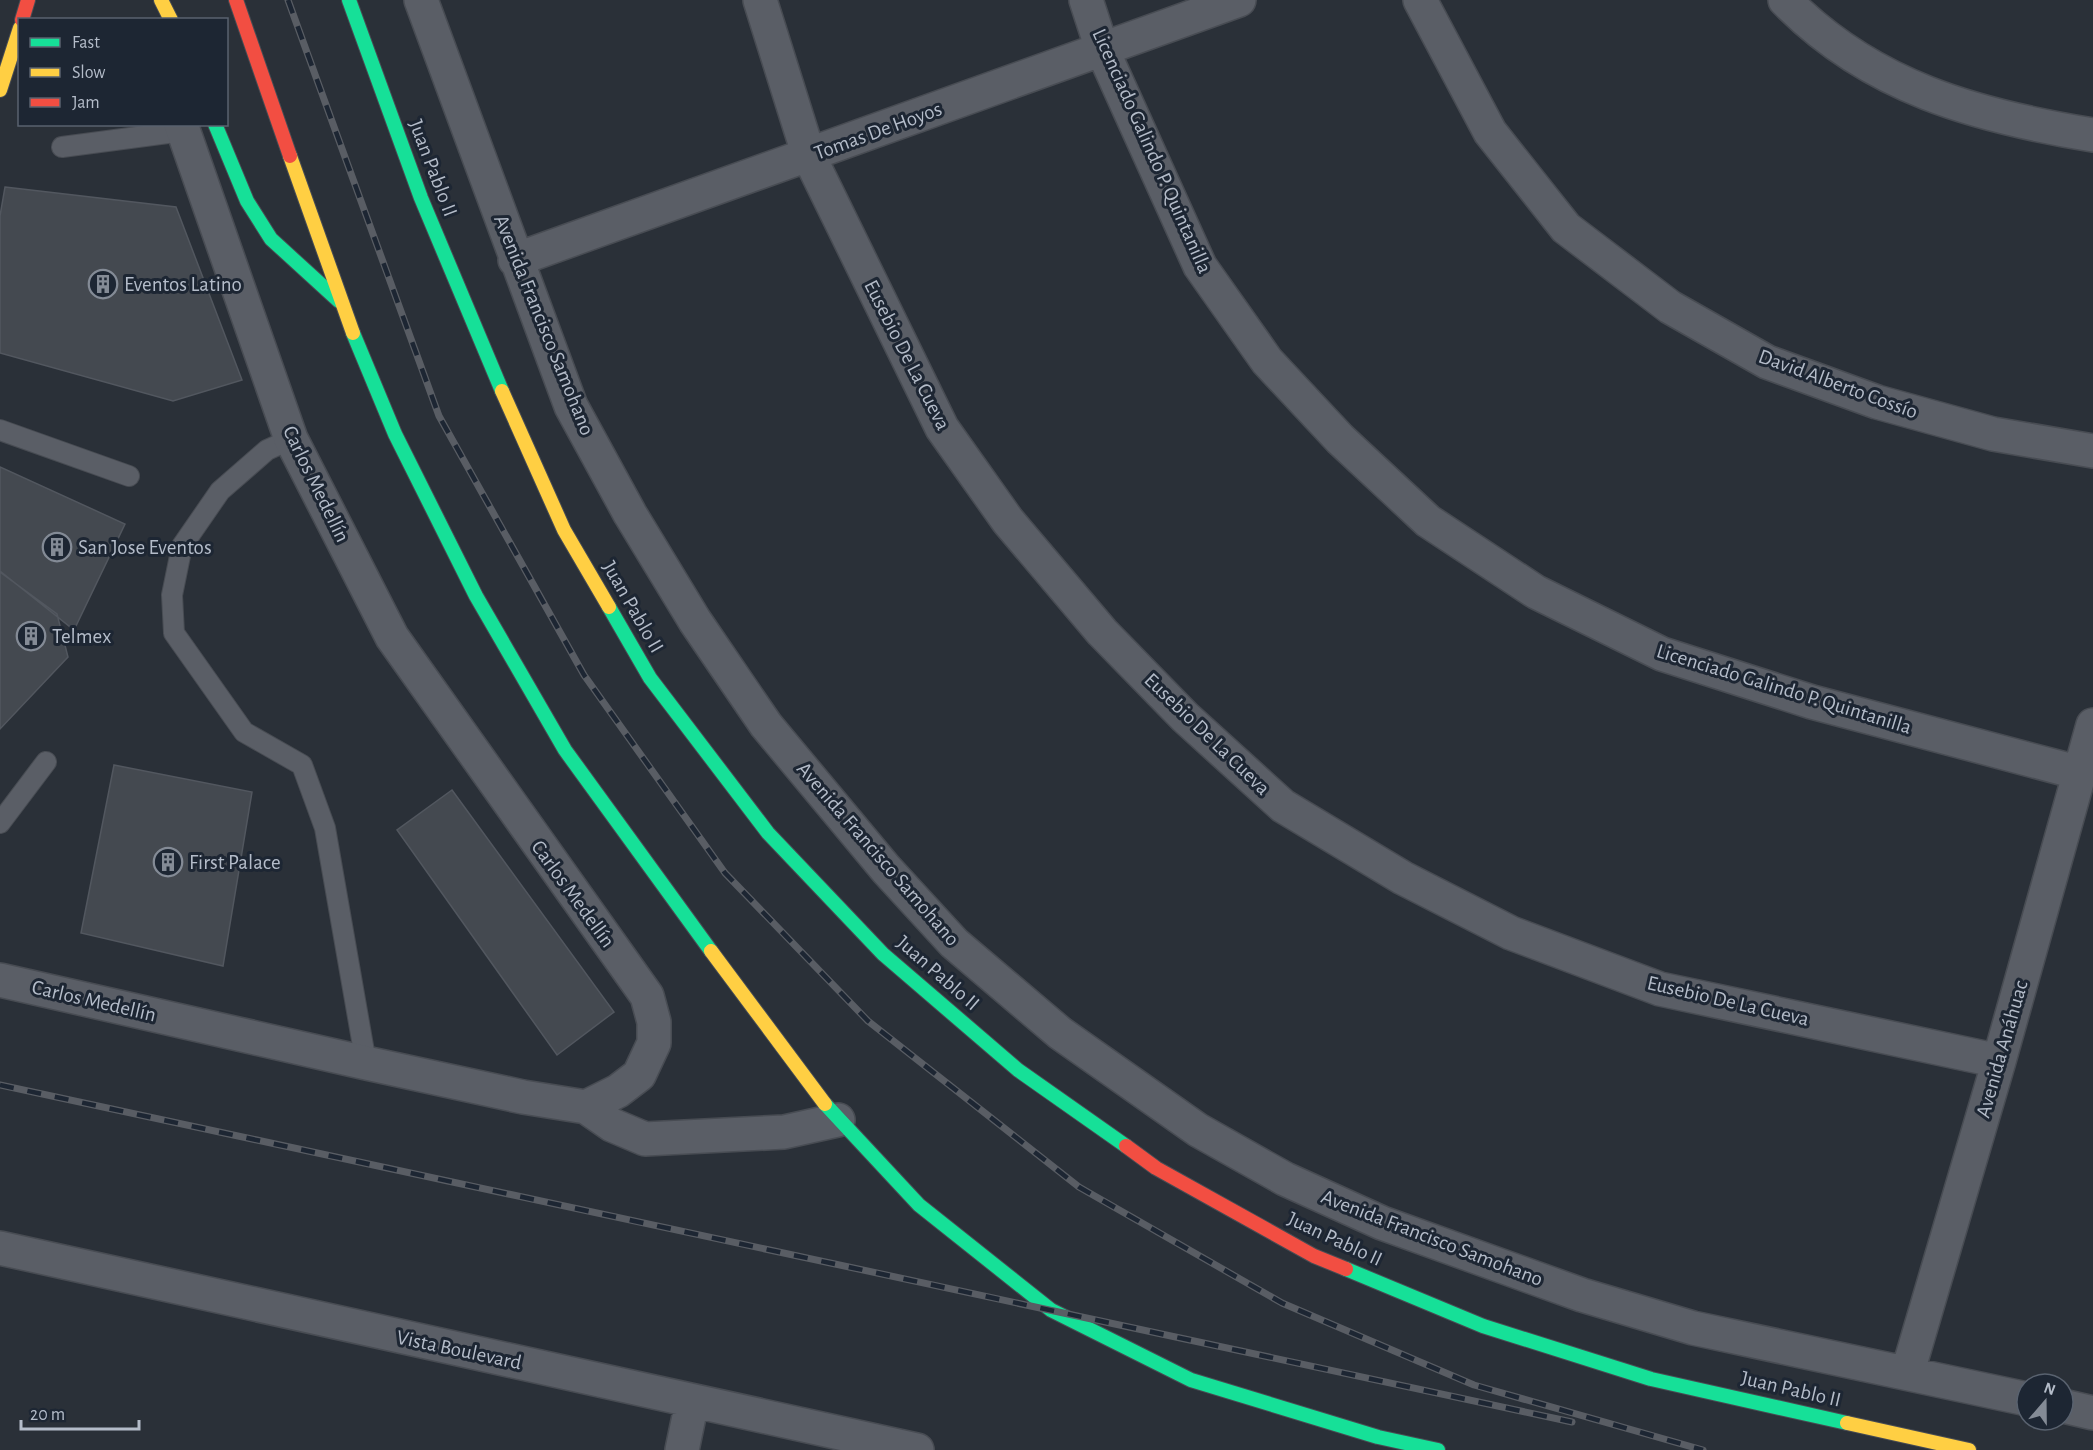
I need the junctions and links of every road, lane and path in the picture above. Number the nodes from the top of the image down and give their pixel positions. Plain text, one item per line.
1 (28, 0) edge
2 (146, 0) edge
3 (161, 0) edge
4 (236, 0) edge
5 (349, 0) edge
6 (421, 0) edge
7 (760, 0) edge
8 (1086, 0) edge
9 (1239, 0) edge
10 (1420, 0) edge
11 (1785, 0) edge
12 (23, 18) edge
13 (151, 18) edge
14 (170, 18) edge
15 (18, 34) edge
16 (1102, 49) junction
17 (0, 90) edge
18 (216, 126) edge
19 (182, 128) edge
20 (2093, 135) edge
21 (62, 147) dead end
22 (809, 156) junction
23 (515, 260) junction
24 (340, 302) junction
25 (0, 430) edge
26 (291, 439) junction
27 (2093, 451) edge
28 (129, 476) dead end
29 (2093, 725) edge
30 (46, 762) dead end
31 (2080, 773) junction
32 (0, 823) edge
33 (0, 980) edge
34 (1999, 1061) junction
35 (366, 1063) junction
36 (586, 1107) junction
37 (838, 1120) junction
38 (0, 1248) edge
39 (1908, 1371) junction
40 (2015, 1396) edge
41 (693, 1402) junction
42 (2075, 1409) edge
43 (2093, 1413) edge
44 (682, 1450) edge
45 (918, 1450) edge
46 (1438, 1450) edge
47 (1969, 1450) edge

1 - 12 main road
2 - 13 street
3 - 14 main road
4 - 24 main road
5 - 47 main road, Juan Pablo II
6 - 23 street, Avenida Francisco Samohano
7 - 22 street, Eusebio De La Cueva
8 - 16 street, Licenciado Galindo P. Quintanilla
9 - 16 street, Tomas De Hoyos
10 - 27 street, David Alberto Cossío
11 - 20 street
15 - 17 main road
16 - 22 street, Tomas De Hoyos
16 - 31 street, Licenciado Galindo P. Quintanilla
18 - 24 main road
19 - 21 lane
19 - 26 street, Carlos Medellín
22 - 23 street, Tomas De Hoyos
22 - 34 street, Eusebio De La Cueva
23 - 39 street, Avenida Francisco Samohano
24 - 37 main road
25 - 28 lane
26 - 35 lane
26 - 36 street, Carlos Medellín
29 - 31 street, Avenida Anáhuac
30 - 32 lane
31 - 34 street, Avenida Anáhuac
33 - 35 street, Carlos Medellín
34 - 39 street, Avenida Anáhuac
35 - 36 street, Carlos Medellín
36 - 37 street
37 - 46 main road
38 - 41 street, Vista Boulevard
39 - 40 street, Avenida Francisco Samohano
41 - 44 street
41 - 45 street, Vista Boulevard
42 - 43 street

